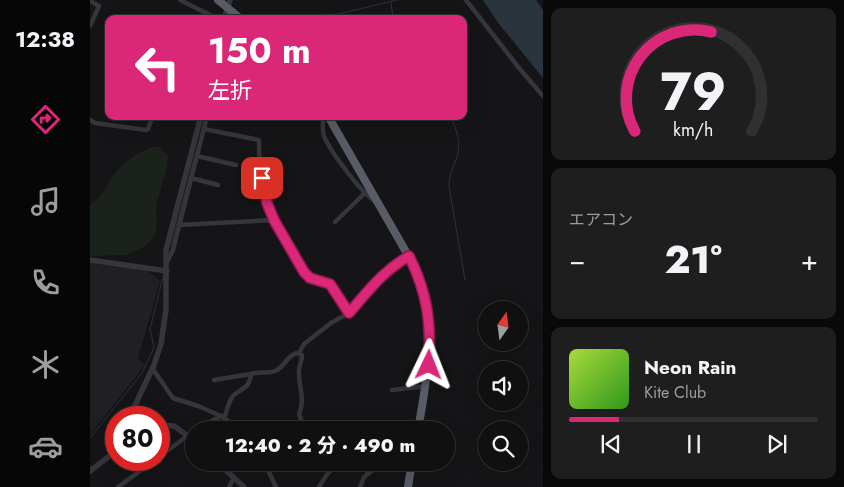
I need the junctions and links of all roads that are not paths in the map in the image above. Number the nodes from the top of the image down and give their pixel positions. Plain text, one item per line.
1 (180, 0) edge
2 (218, 0) edge
3 (466, 0) edge
4 (90, 1) edge
5 (228, 4) edge
6 (210, 15) edge
7 (238, 15) edge
8 (90, 26) edge
9 (543, 96) edge
10 (90, 120) edge
11 (151, 120) edge
12 (200, 120) edge
13 (206, 120) edge
14 (323, 120) edge
15 (330, 120) edge
16 (204, 130) junction
17 (197, 156) junction
18 (236, 165) dead end
19 (191, 178) junction
20 (218, 185) dead end
21 (365, 193) junction
22 (378, 203) junction
23 (274, 220) junction
24 (335, 222) dead end
25 (179, 225) junction
26 (409, 256) junction
27 (90, 260) edge
28 (166, 267) junction
29 (349, 313) junction
30 (299, 353) junction
31 (152, 368) junction
32 (251, 374) junction
33 (214, 380) dead end
34 (426, 386) junction
35 (392, 390) dead end
36 (135, 406) edge
37 (223, 417) junction
38 (214, 421) edge
39 (228, 421) edge
40 (302, 421) edge
41 (420, 421) edge
42 (170, 426) edge
43 (185, 435) edge
44 (185, 437) edge
45 (170, 449) edge
46 (105, 459) edge
47 (90, 471) edge
48 (139, 471) edge
49 (227, 471) edge
50 (268, 471) edge
51 (331, 471) edge
52 (411, 471) edge
53 (369, 472) edge
54 (234, 478) junction
55 (118, 487) edge
56 (229, 487) edge
57 (244, 487) edge
58 (276, 487) edge
59 (319, 487) edge
60 (360, 487) edge
61 (408, 487) edge

1 - 6 street
2 - 5 highway
3 - 9 street
4 - 8 street
5 - 7 highway
10 - 11 street
12 - 28 street
13 - 16 street
14 - 21 street
15 - 22 highway
16 - 17 street
16 - 23 street
17 - 18 street
17 - 19 street
19 - 20 street
19 - 25 street
21 - 22 street
21 - 24 street
22 - 26 highway
23 - 25 street
23 - 29 street
25 - 28 street
26 - 29 street
26 - 34 highway
27 - 28 street
28 - 31 street
29 - 30 street
30 - 32 street
30 - 40 street
31 - 36 street
31 - 37 street
32 - 33 street
32 - 37 street
34 - 35 street
34 - 41 highway
37 - 38 street
37 - 39 street
42 - 43 street
44 - 45 street
46 - 47 street
48 - 55 street
49 - 54 street
50 - 58 street
51 - 59 street
52 - 61 highway
53 - 60 street
54 - 56 street
54 - 57 street

